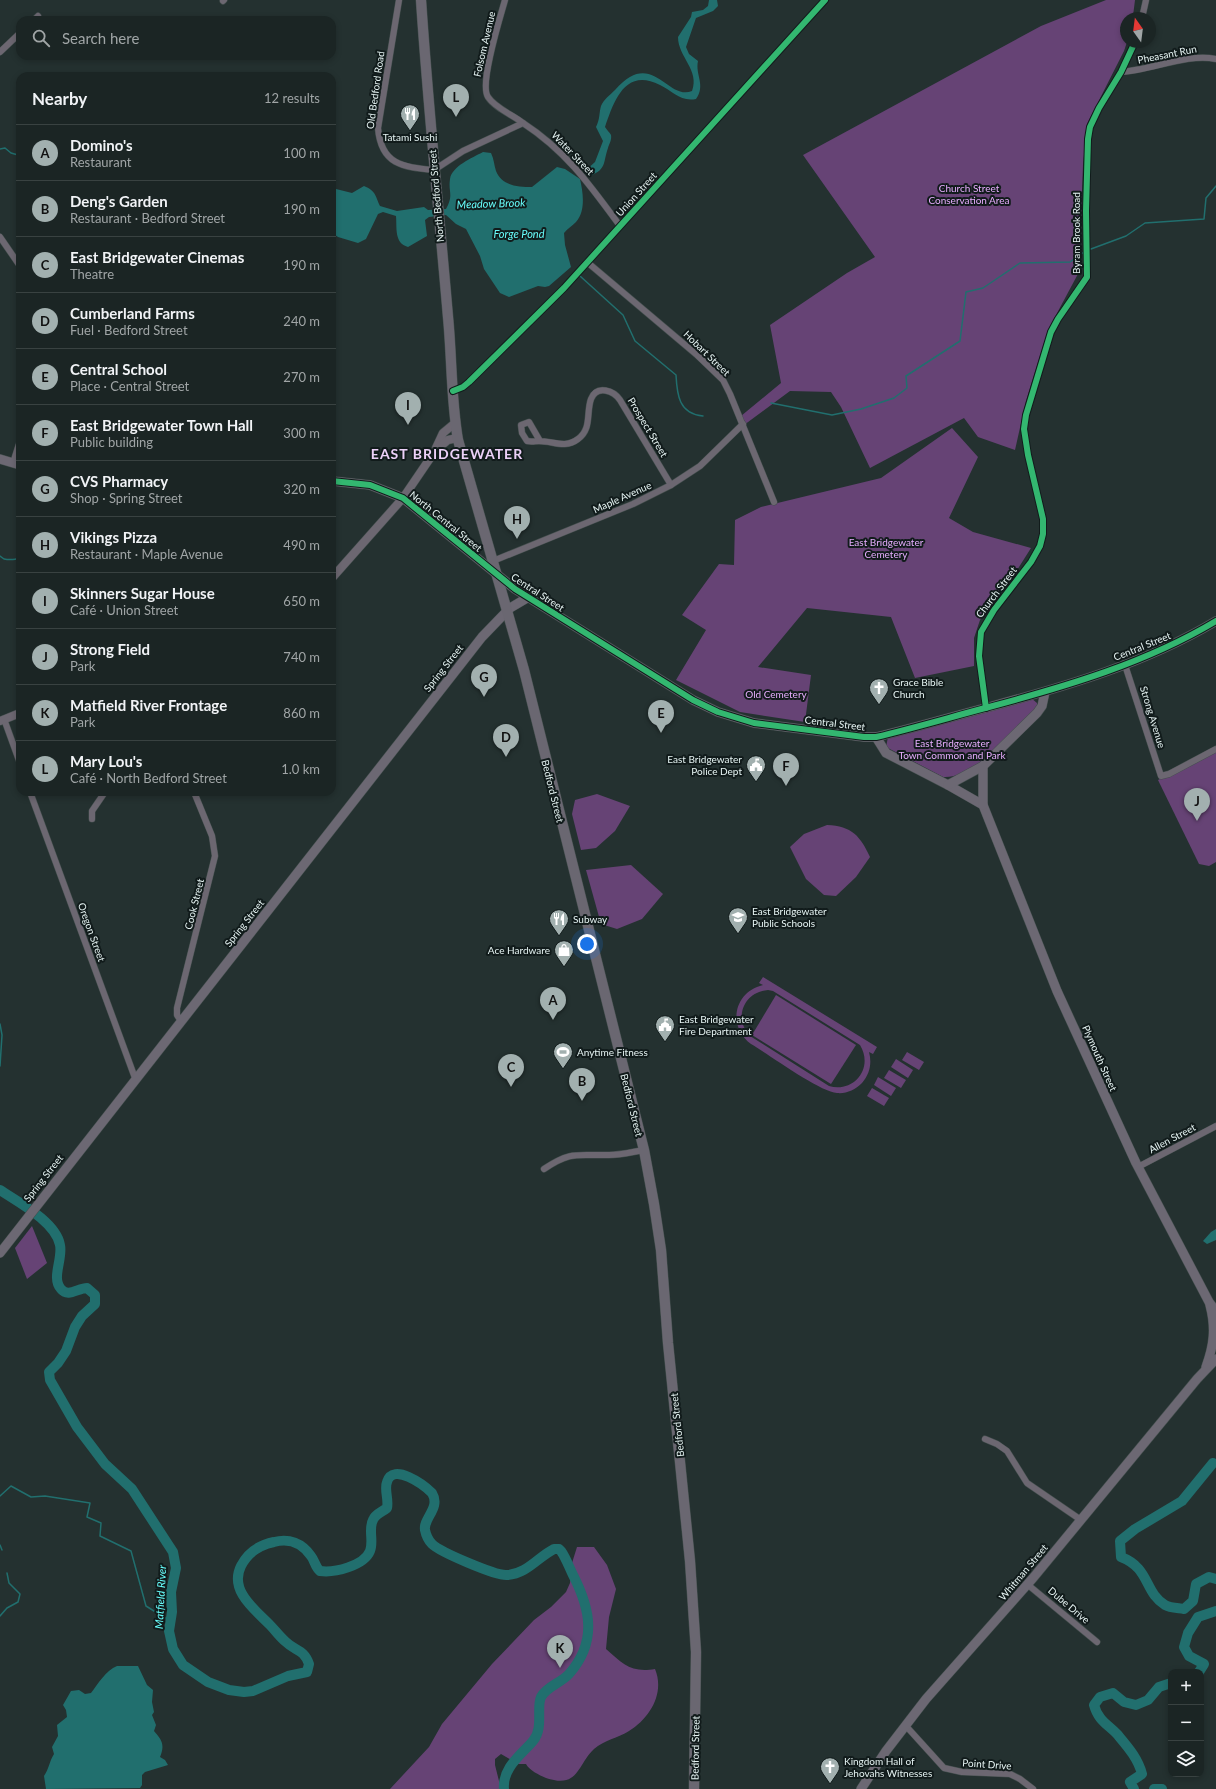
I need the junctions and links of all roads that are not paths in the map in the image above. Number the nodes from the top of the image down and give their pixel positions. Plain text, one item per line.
1 (399, 0) edge
2 (421, 0) edge
3 (505, 0) edge
4 (825, 0) edge
5 (1146, 0) edge
6 (1143, 12) edge
7 (16, 37) edge
8 (1132, 48) edge
9 (0, 52) edge
10 (1216, 58) edge
11 (1121, 72) junction
12 (523, 123) junction
13 (434, 170) junction
14 (620, 226) junction
15 (0, 237) edge
16 (16, 260) edge
17 (587, 262) junction
18 (453, 391) junction
19 (455, 423) junction
20 (743, 424) junction
21 (457, 438) junction
22 (540, 441) dead end
23 (435, 451) junction
24 (0, 459) edge
25 (16, 464) edge
26 (336, 481) edge
27 (672, 485) junction
28 (1037, 493) joint
29 (403, 498) junction
30 (774, 502) dead end
31 (493, 562) junction
32 (336, 573) edge
33 (497, 576) junction
34 (527, 598) junction
35 (507, 610) junction
36 (1216, 621) edge
37 (1125, 665) junction
38 (1045, 692) junction
39 (986, 708) junction
40 (16, 715) edge
41 (2, 720) edge
42 (876, 737) junction
43 (1216, 749) edge
44 (16, 754) edge
45 (983, 766) junction
46 (948, 785) junction
47 (31, 796) edge
48 (102, 796) edge
49 (196, 796) edge
50 (983, 805) junction
51 (92, 819) dead end
52 (181, 1021) junction
53 (135, 1078) junction
54 (1216, 1126) edge
55 (644, 1150) junction
56 (1138, 1167) junction
57 (544, 1170) dead end
58 (0, 1253) edge
59 (1209, 1302) junction
60 (1216, 1311) edge
61 (1216, 1352) edge
62 (1216, 1359) edge
63 (1216, 1363) edge
64 (1205, 1370) junction
65 (985, 1439) dead end
66 (1081, 1520) junction
67 (1028, 1584) junction
68 (1097, 1642) dead end
69 (906, 1726) junction
70 (694, 1789) edge
71 (861, 1789) edge
72 (1033, 1789) edge

1 - 13 street, Old Bedford Road
2 - 13 main road, North Bedford Street
3 - 12 street, Folsom Avenue
4 - 14 street, Union Street
5 - 6 street
7 - 9 street
8 - 11 street, Byram Brook Road
10 - 11 street, Pheasant Run
11 - 28 street, Byram Brook Road
12 - 13 street
12 - 14 street, Water Street
13 - 18 main road, North Bedford Street
14 - 17 street, Union Street
15 - 16 street
17 - 18 street, Union Street
17 - 20 street, Hobart Street
18 - 19 main road, Bedford Street
19 - 21 main road, Bedford Street
19 - 23 street
20 - 27 street, Maple Avenue
20 - 30 street, Hobart Street
21 - 23 street
21 - 31 main road, Bedford Street
22 - 27 street, Prospect Street
23 - 29 street
24 - 25 main road
26 - 29 main road, North Central Street
27 - 31 street, Maple Avenue
28 - 39 street, Church Street
29 - 32 street
29 - 33 main road, North Central Street
31 - 33 main road, Bedford Street
33 - 34 main road, Central Street
33 - 35 main road, Bedford Street
34 - 35 main road, Spring Street
34 - 42 main road, Central Street
35 - 52 main road, Spring Street
35 - 55 main road, Bedford Street
36 - 37 main road, Central Street
37 - 38 main road, Central Street
37 - 43 street, Strong Avenue
38 - 39 main road, Central Street
38 - 45 main road
39 - 42 main road, Central Street
40 - 41 street
41 - 44 street
42 - 46 main road
45 - 46 main road
45 - 50 main road, Plymouth Street
46 - 50 main road
47 - 53 street, Oregon Street
48 - 51 street
49 - 52 street, Cook Street
50 - 56 main road, Plymouth Street
52 - 53 main road, Spring Street
53 - 58 main road, Spring Street
54 - 56 street, Allen Street
55 - 57 street
55 - 70 main road, Bedford Street
56 - 59 main road, Plymouth Street
59 - 60 main road, Plymouth Street
59 - 64 main road
61 - 64 main road, Whitman Street
62 - 64 main road, Whitman Street
63 - 64 main road
64 - 66 main road, Whitman Street
65 - 66 street
66 - 67 main road, Whitman Street
67 - 68 street, Dube Drive
67 - 69 main road, Whitman Street
69 - 71 main road, Whitman Street
69 - 72 street, Point Drive

